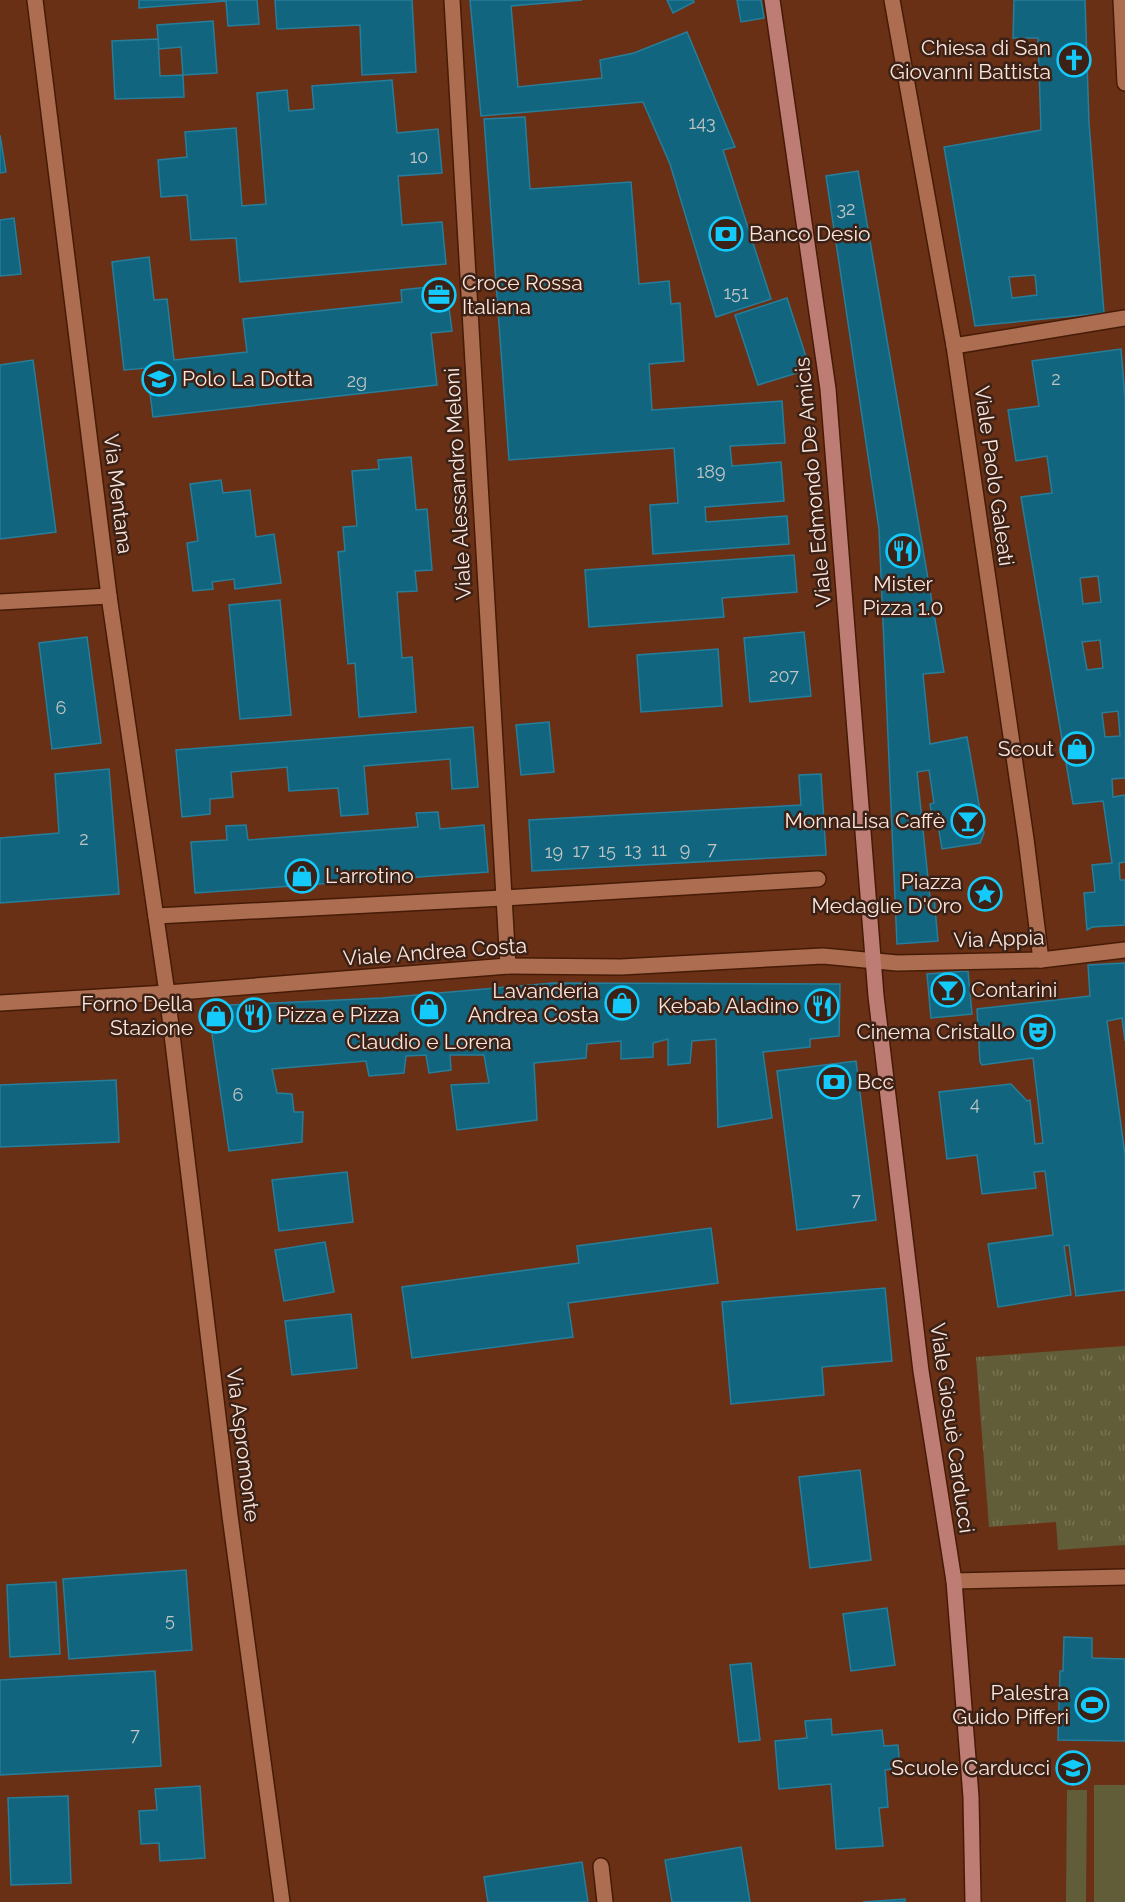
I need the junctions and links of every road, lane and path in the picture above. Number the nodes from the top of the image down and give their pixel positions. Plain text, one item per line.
1 (35, 0) edge
2 (452, 0) edge
3 (772, 0) edge
4 (892, 0) edge
5 (1121, 0) edge
6 (1125, 83) edge
7 (1125, 318) edge
8 (954, 346) junction
9 (109, 596) junction
10 (0, 602) edge
11 (818, 879) dead end
12 (503, 898) junction
13 (156, 916) junction
14 (1125, 950) edge
15 (1041, 960) junction
16 (873, 962) junction
17 (507, 966) junction
18 (167, 993) junction
19 (0, 1003) edge
20 (1125, 1577) edge
21 (954, 1581) junction
22 (602, 1866) dead end
23 (282, 1902) edge
24 (605, 1902) edge
25 (973, 1902) edge

1 - 9 street, Via Mentana
2 - 12 street, Viale Alessandro Meloni
3 - 16 street, Viale Edmondo De Amicis
4 - 8 street, Viale Paolo Galeati
5 - 6 street
7 - 8 street
8 - 15 street, Viale Paolo Galeati
9 - 10 street
9 - 13 street, Via Mentana
11 - 12 street
12 - 13 street
12 - 17 street, Viale Alessandro Meloni
13 - 18 street, Via Mentana
14 - 15 street, Via Appia
15 - 16 street, Via Appia
16 - 17 street, Viale Andrea Costa
16 - 21 street, Viale Giosuè Carducci
17 - 18 street, Viale Andrea Costa
18 - 19 street, Viale Andrea Costa
18 - 23 street, Via Aspromonte
20 - 21 street
21 - 25 street, Viale Giosuè Carducci
22 - 24 street

